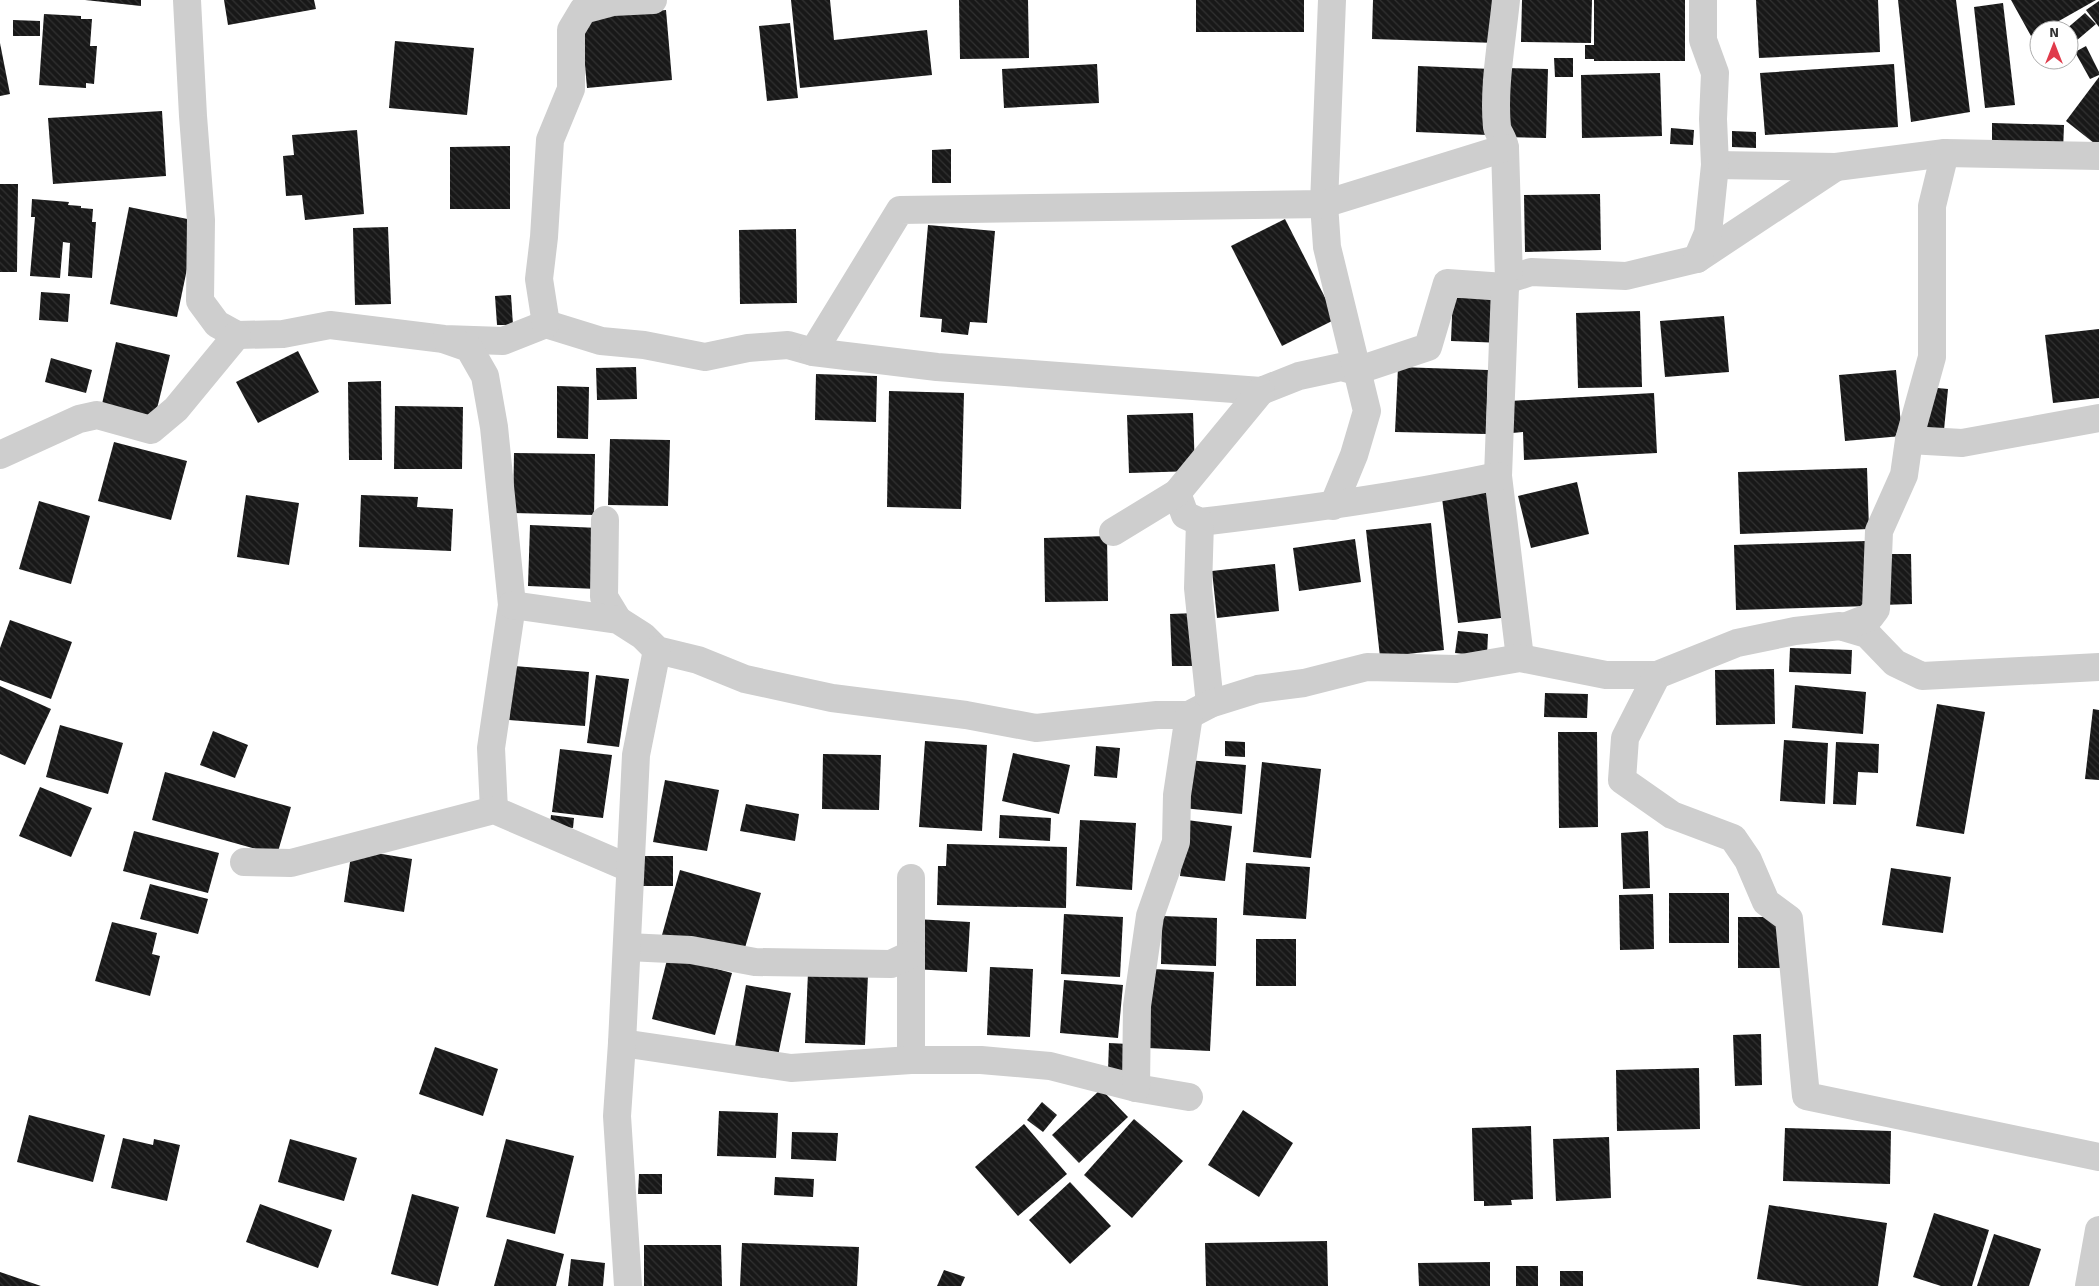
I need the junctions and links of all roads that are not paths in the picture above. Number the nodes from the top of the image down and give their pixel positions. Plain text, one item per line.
1 (188, 0) edge
2 (652, 0) edge
3 (1332, 0) edge
4 (1506, 0) edge
5 (1703, 0) edge
6 (1506, 148) junction
7 (1945, 152) junction
8 (2099, 156) edge
9 (1714, 165) junction
10 (1836, 167) junction
11 (1324, 204) junction
12 (1697, 259) junction
13 (1507, 283) junction
14 (546, 324) junction
15 (237, 335) junction
16 (444, 339) junction
17 (814, 352) junction
18 (1356, 371) junction
19 (1261, 391) junction
20 (2099, 418) edge
21 (1909, 440) junction
22 (0, 456) edge
23 (1498, 476) junction
24 (1177, 493) junction
25 (1333, 506) junction
26 (605, 520) dead end
27 (1200, 522) junction
28 (1113, 532) dead end
29 (512, 605) junction
30 (618, 620) junction
31 (1844, 627) junction
32 (657, 650) junction
33 (1520, 658) junction
34 (2099, 667) edge
35 (1657, 674) junction
36 (1200, 709) junction
37 (494, 810) junction
38 (244, 862) dead end
39 (629, 868) junction
40 (911, 878) dead end
41 (627, 947) junction
42 (910, 955) junction
43 (622, 1043) junction
44 (911, 1060) junction
45 (1136, 1088) junction
46 (1189, 1097) dead end
47 (2099, 1157) edge
48 (2099, 1230) edge
49 (628, 1286) edge
50 (2089, 1286) edge

1 - 15 street
2 - 14 street
3 - 11 street
4 - 6 street
5 - 9 street
6 - 11 street
6 - 13 street
7 - 8 street
7 - 10 street
7 - 21 street
9 - 10 street
9 - 12 street
10 - 12 street
11 - 17 street
11 - 18 street
12 - 13 street
13 - 18 street
13 - 23 street
14 - 16 street
14 - 17 street
15 - 16 street
15 - 22 street
16 - 29 street
17 - 19 street
18 - 19 street
18 - 25 street
19 - 24 street
20 - 21 street
21 - 31 street
23 - 25 street
23 - 33 street
24 - 27 street
24 - 28 street
25 - 27 street
26 - 30 street
27 - 36 street
29 - 30 street
29 - 37 street
30 - 32 street
31 - 34 street
31 - 35 street
32 - 36 street
32 - 39 street
33 - 35 street
33 - 36 street
35 - 47 street
36 - 45 street
37 - 38 street
37 - 39 street
39 - 41 street
40 - 42 street
41 - 42 street
41 - 43 street
42 - 44 street
43 - 44 street
43 - 49 street
44 - 45 street
45 - 46 street
48 - 50 street

